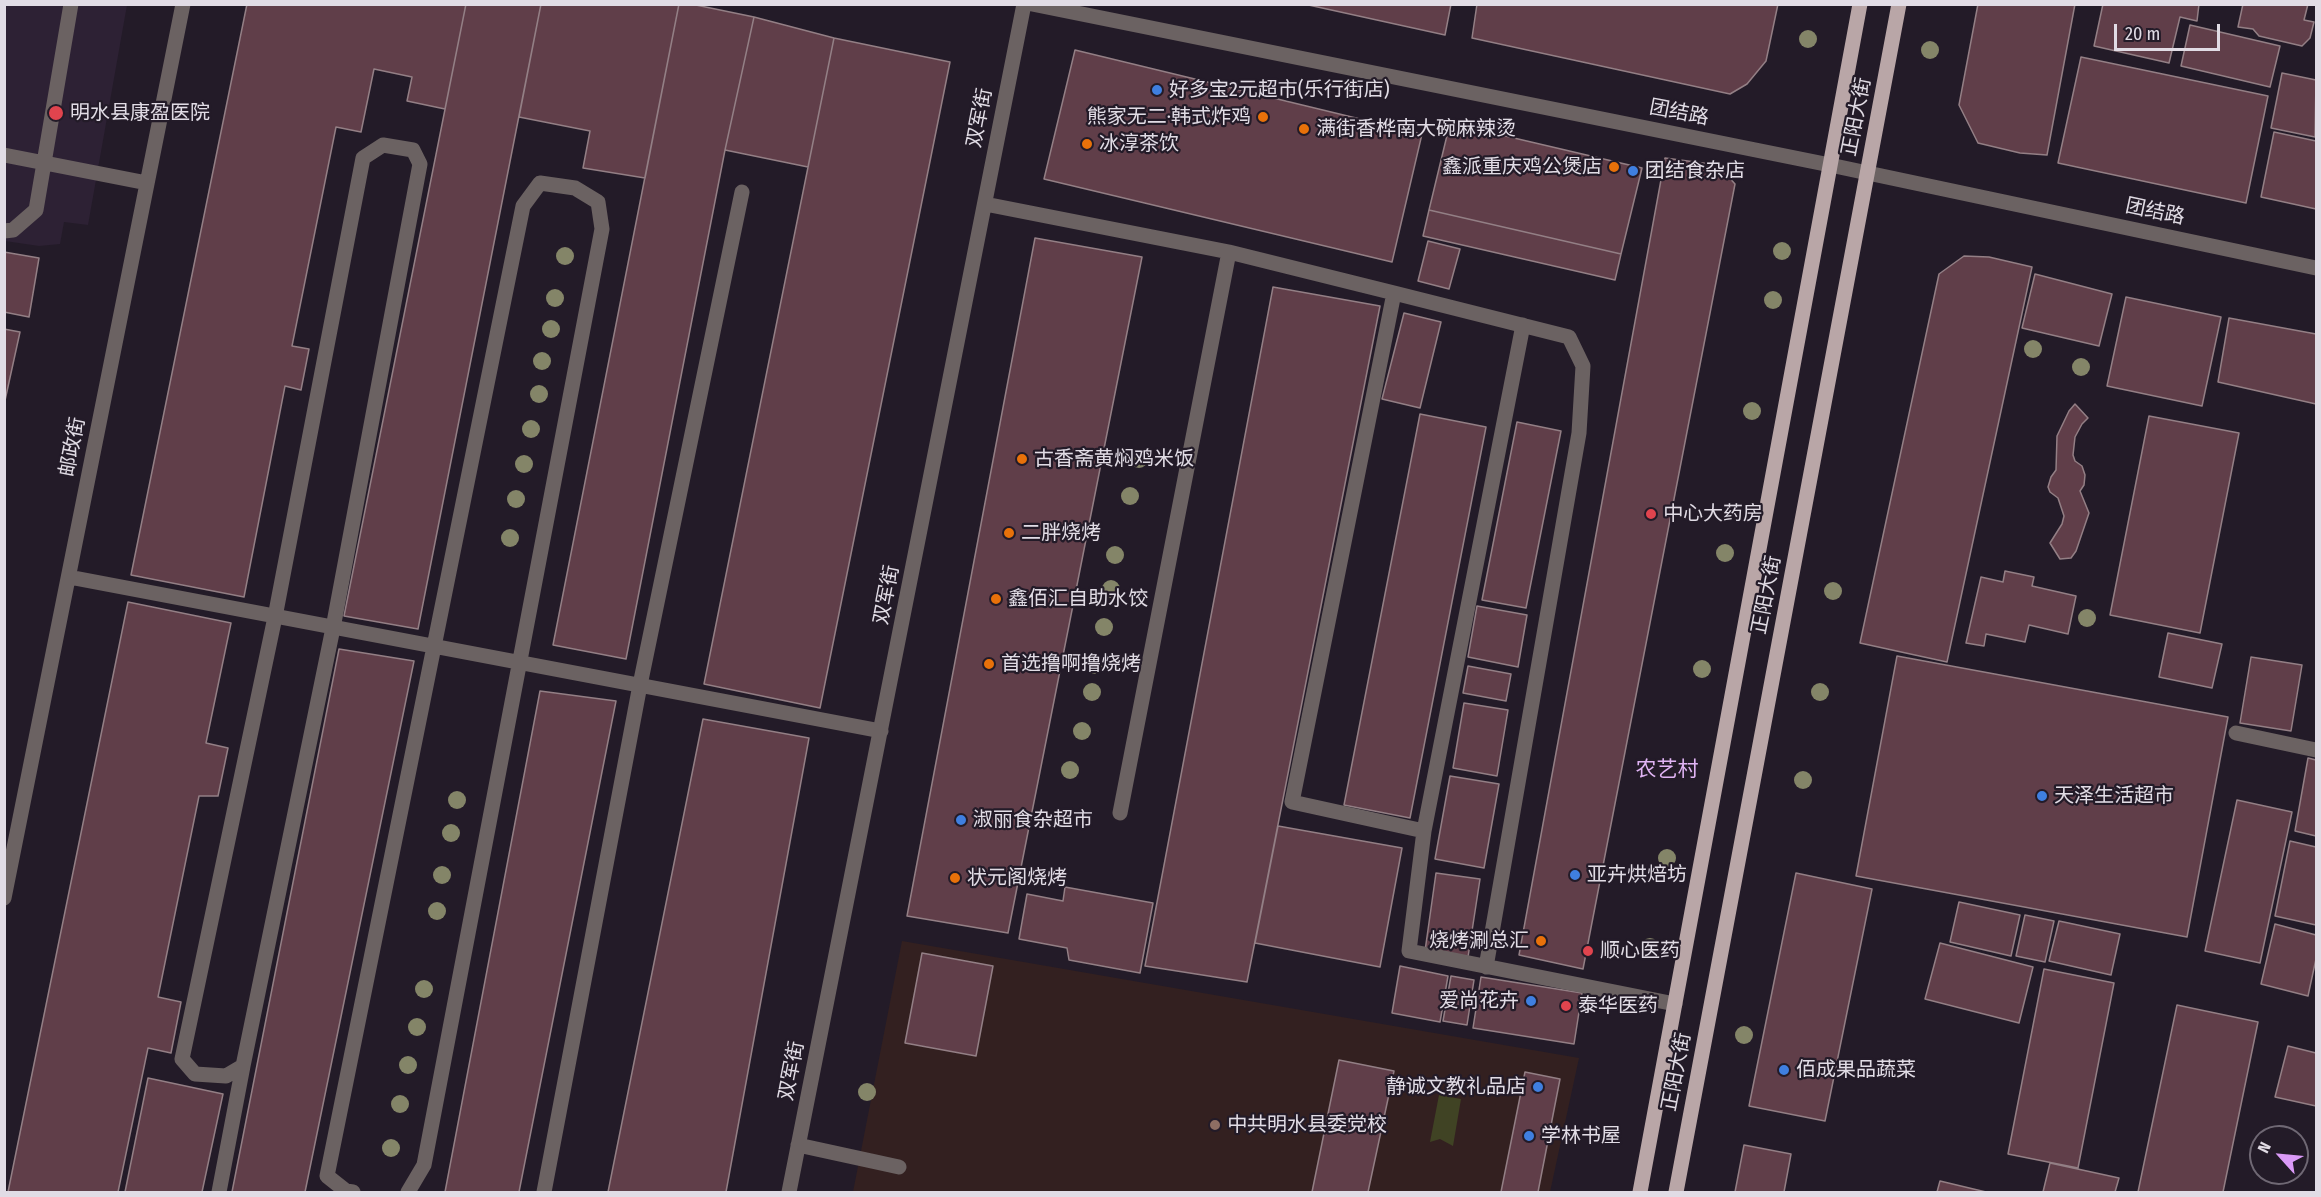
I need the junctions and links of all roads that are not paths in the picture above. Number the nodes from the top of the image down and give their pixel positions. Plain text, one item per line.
1 (71, 4) edge
2 (183, 4) edge
3 (1024, 4) edge
4 (1032, 4) edge
5 (1860, 4) edge
6 (1899, 4) edge
7 (4, 155) edge
8 (46, 163) junction
9 (1830, 165) junction
10 (1867, 173) junction
11 (147, 183) junction
12 (742, 192) dead end
13 (985, 204) junction
14 (4, 231) edge
15 (1229, 252) junction
16 (2316, 268) edge
17 (1394, 293) junction
18 (1523, 326) junction
19 (69, 577) junction
20 (275, 617) junction
21 (333, 628) junction
22 (434, 647) junction
23 (520, 663) junction
24 (640, 685) junction
25 (881, 731) junction
26 (2236, 733) dead end
27 (2316, 750) edge
28 (1120, 813) dead end
29 (1424, 831) junction
30 (4, 898) edge
31 (1486, 967) junction
32 (1675, 1004) junction
33 (243, 1066) junction
34 (798, 1144) junction
35 (898, 1167) dead end
36 (219, 1192) edge
37 (353, 1192) edge
38 (408, 1192) edge
39 (544, 1192) edge
40 (789, 1192) edge
41 (1640, 1192) edge
42 (1676, 1192) edge

1 - 8 street
2 - 11 street, 邮政街
3 - 13 street, 双军街
4 - 9 street, 团结路
5 - 9 main road, 正阳大街
6 - 10 main road, 正阳大街
7 - 8 street
8 - 11 street
8 - 14 street
9 - 10 street, 团结路
9 - 32 main road, 正阳大街
10 - 16 street, 团结路
10 - 42 main road, 正阳大街
11 - 19 street, 邮政街
12 - 24 street
13 - 15 street
13 - 25 street, 双军街
15 - 17 street
15 - 28 street
17 - 18 street
17 - 29 street
18 - 29 street
18 - 31 street
19 - 20 street
19 - 30 street, 邮政街
20 - 21 street
20 - 21 street
20 - 33 street
21 - 22 street
21 - 33 street
22 - 23 street
22 - 23 street
22 - 37 street
23 - 24 street
23 - 38 street
24 - 25 street
24 - 39 street
25 - 34 street, 双军街
26 - 27 street
29 - 31 street
31 - 32 street
32 - 41 main road, 正阳大街
33 - 36 street
34 - 35 street
34 - 40 street, 双军街

